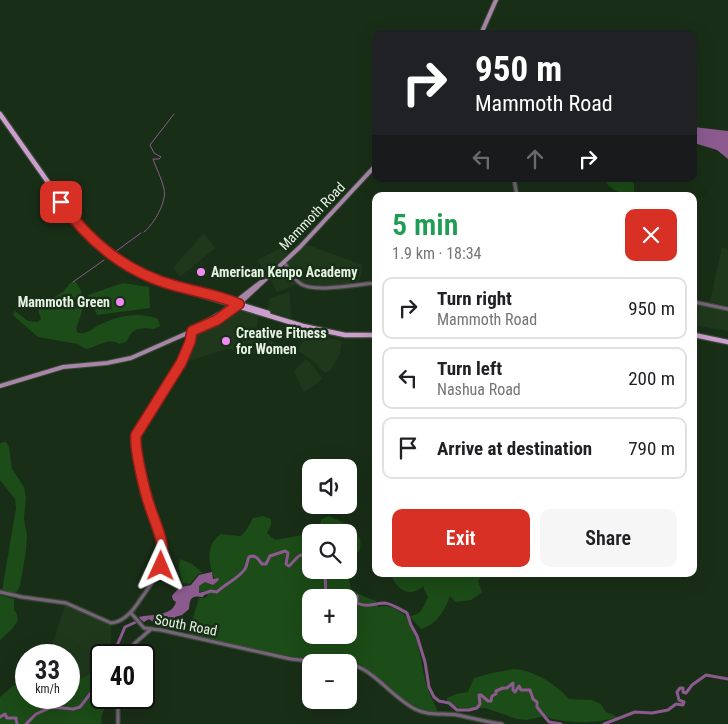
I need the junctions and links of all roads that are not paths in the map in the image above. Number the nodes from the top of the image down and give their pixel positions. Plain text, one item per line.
1 (496, 0) edge
2 (483, 30) edge
3 (0, 114) edge
4 (372, 169) edge
5 (284, 262) junction
6 (372, 283) edge
7 (697, 303) edge
8 (235, 304) junction
9 (728, 309) edge
10 (192, 331) junction
11 (372, 335) edge
12 (697, 336) edge
13 (728, 342) edge
14 (0, 386) edge
15 (0, 592) edge
16 (130, 613) junction
17 (144, 628) junction
18 (150, 629) junction
19 (144, 634) junction
20 (134, 644) edge
21 (302, 660) edge
22 (357, 666) edge
23 (118, 709) edge
24 (118, 724) edge
25 (502, 724) edge

1 - 2 main road
3 - 8 main road
4 - 5 main road, Mammoth Road
5 - 6 street
5 - 8 main road, Mammoth Road
7 - 9 street
8 - 10 main road, Mammoth Road
8 - 11 main road
10 - 14 main road, Mammoth Road
10 - 16 street
12 - 13 main road
15 - 16 street
16 - 17 street, South Road
17 - 18 street, South Road
17 - 19 street
18 - 19 street
18 - 21 street, South Road
19 - 20 street
22 - 25 street
23 - 24 street

